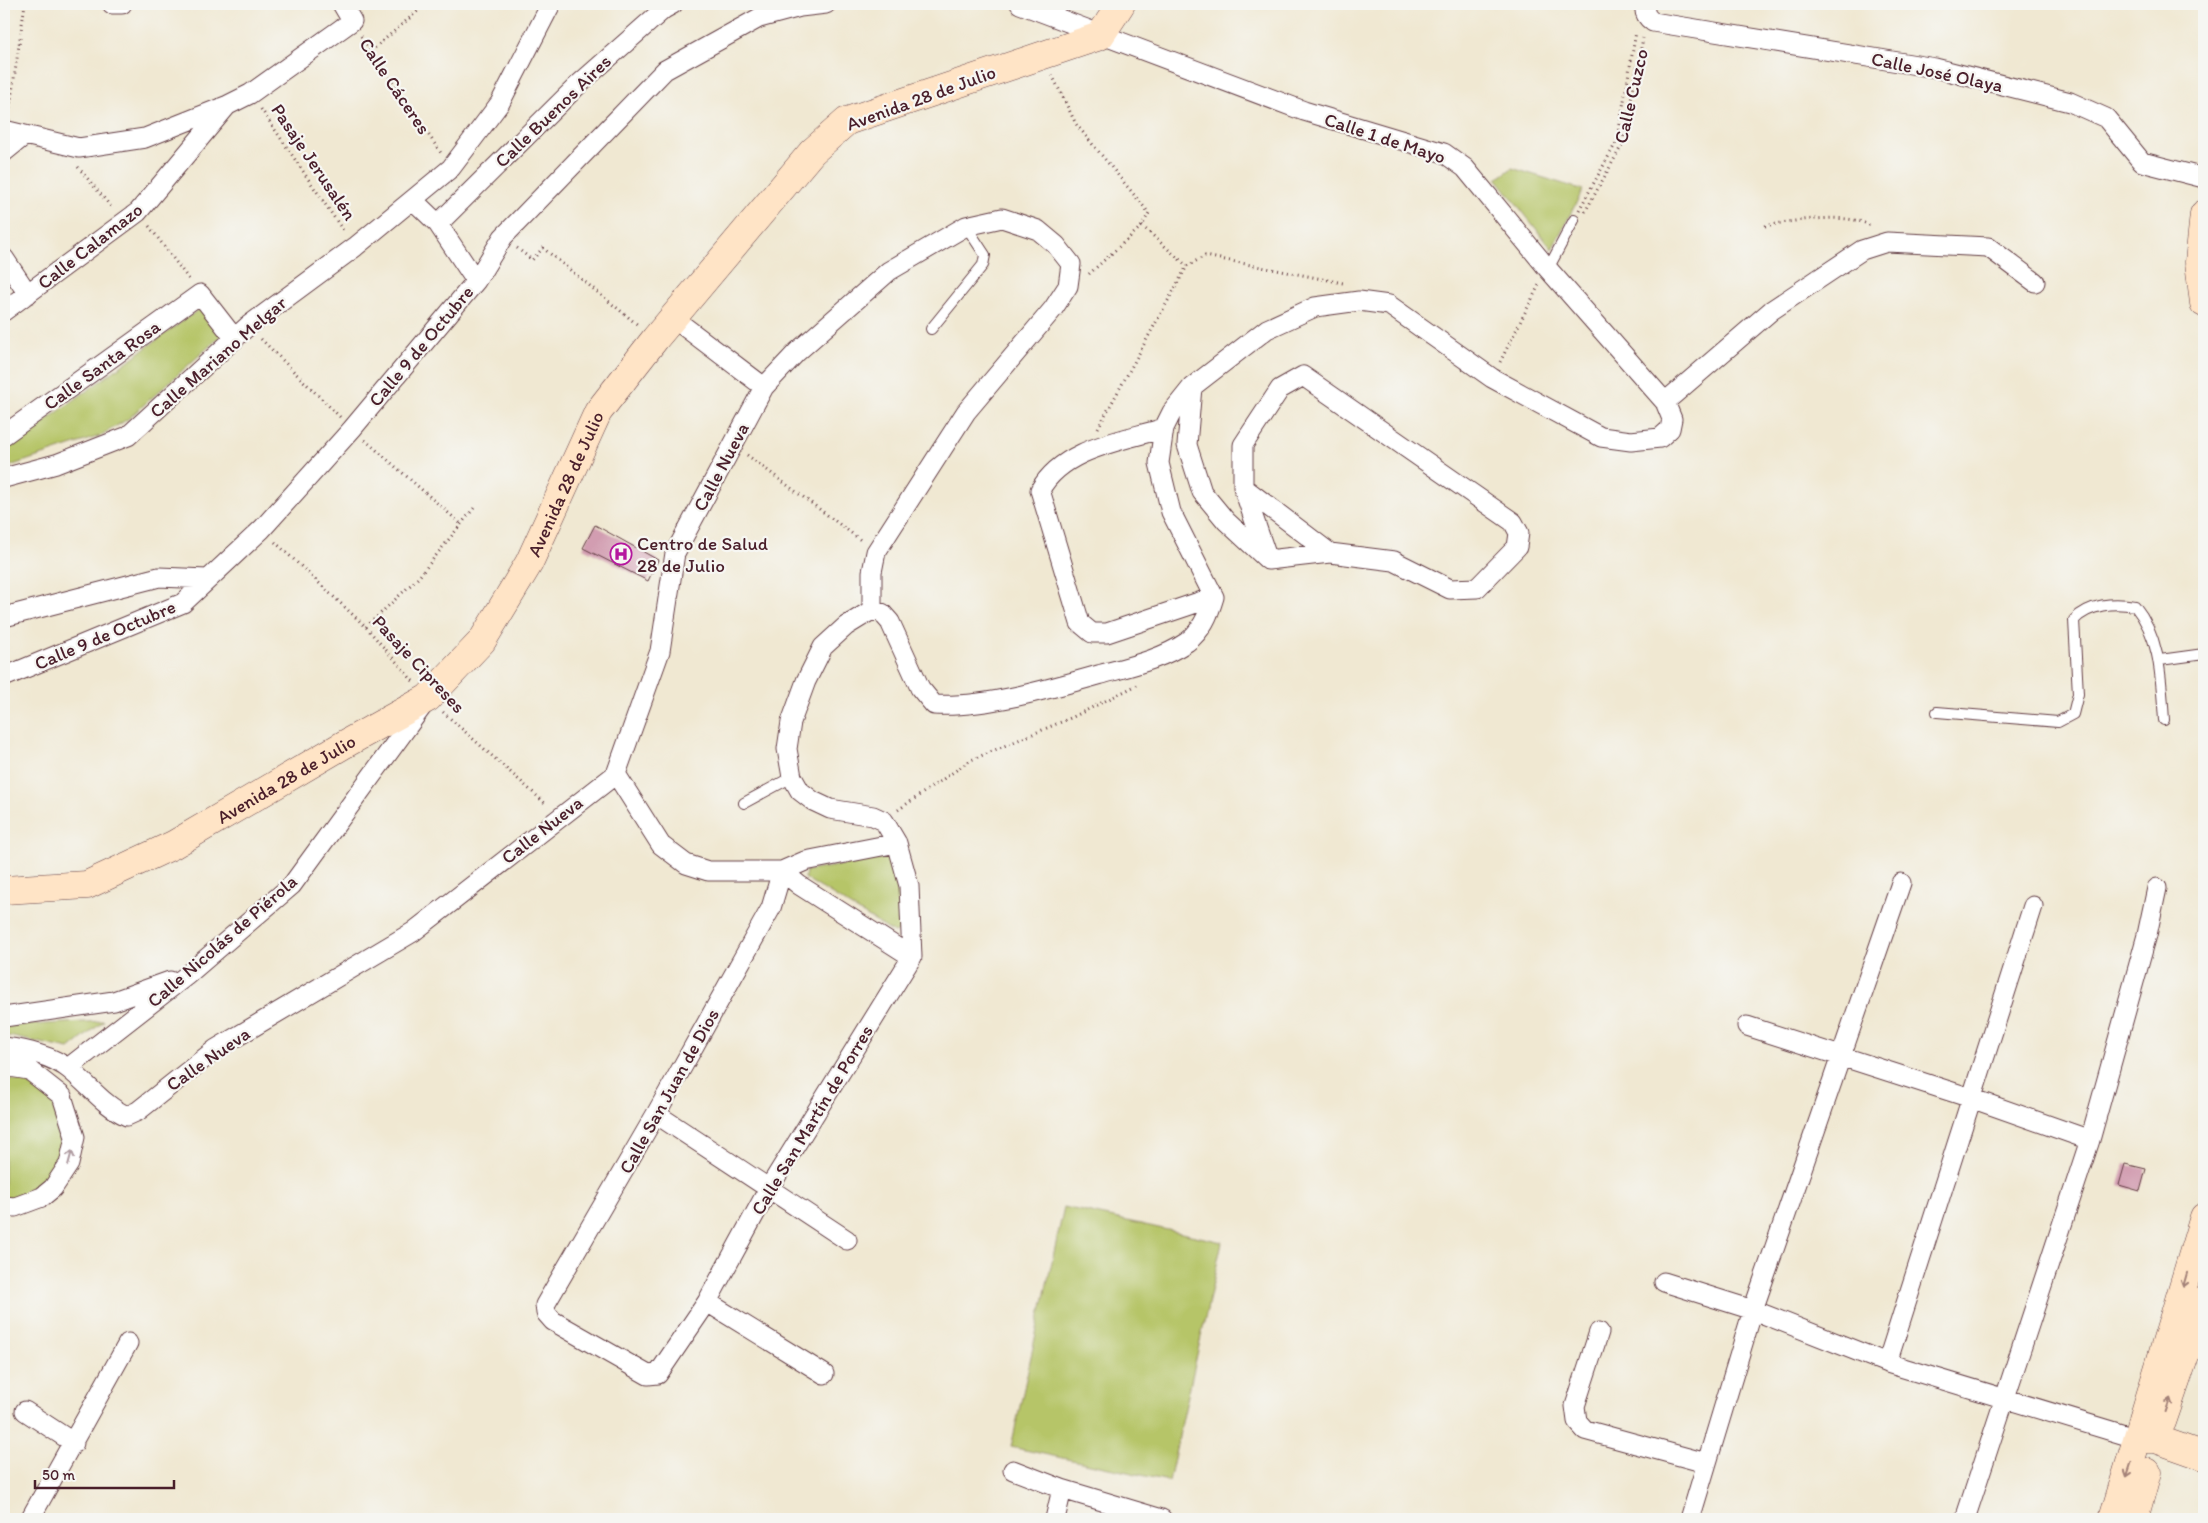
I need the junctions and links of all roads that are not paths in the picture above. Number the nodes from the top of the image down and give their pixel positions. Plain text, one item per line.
1 (112, 4) edge
2 (122, 4) edge
3 (342, 4) edge
4 (551, 4) edge
5 (673, 4) edge
6 (826, 4) edge
7 (1020, 4) edge
8 (1121, 4) edge
9 (1646, 10) edge
10 (1100, 36) junction
11 (228, 105) junction
12 (12, 132) edge
13 (4, 152) edge
14 (2204, 178) edge
15 (413, 200) junction
16 (2204, 214) edge
17 (1574, 220) road end
18 (438, 224) junction
19 (966, 226) junction
20 (4, 258) edge
21 (1548, 269) junction
22 (476, 281) junction
23 (2035, 282) dead end
24 (28, 294) junction
25 (2204, 303) edge
26 (4, 311) edge
27 (673, 318) junction
28 (931, 329) dead end
29 (241, 333) junction
30 (764, 387) junction
31 (1192, 387) junction
32 (1665, 402) junction
33 (1164, 428) junction
34 (4, 436) edge
35 (4, 478) edge
36 (1243, 487) junction
37 (1330, 553) junction
38 (1268, 560) junction
39 (207, 579) junction
40 (1214, 597) junction
41 (872, 610) junction
42 (4, 617) edge
43 (2204, 654) edge
44 (2160, 660) junction
45 (4, 677) edge
46 (428, 698) junction
47 (1937, 712) dead end
48 (2164, 720) dead end
49 (616, 774) junction
50 (792, 777) junction
51 (744, 803) dead end
52 (897, 843) junction
53 (782, 871) junction
54 (1901, 883) dead end
55 (2157, 888) dead end
56 (4, 890) edge
57 (2033, 906) dead end
58 (912, 957) junction
59 (186, 976) junction
60 (4, 1017) edge
61 (1747, 1026) dead end
62 (4, 1047) edge
63 (1842, 1057) junction
64 (4, 1066) edge
65 (68, 1068) junction
66 (1971, 1098) junction
67 (656, 1114) junction
68 (2090, 1140) junction
69 (769, 1188) junction
70 (4, 1206) edge
71 (2204, 1217) edge
72 (847, 1240) dead end
73 (1664, 1282) dead end
74 (707, 1302) junction
75 (2203, 1308) edge
76 (1753, 1310) junction
77 (1599, 1332) dead end
78 (128, 1343) dead end
79 (1887, 1364) junction
80 (824, 1374) dead end
81 (648, 1375) joint
82 (2005, 1400) junction
83 (25, 1411) dead end
84 (2147, 1439) junction
85 (74, 1443) junction
86 (2204, 1456) edge
87 (1706, 1463) junction
88 (1013, 1470) dead end
89 (1062, 1489) junction
90 (30, 1519) edge
91 (1055, 1519) edge
92 (1162, 1519) edge
93 (1690, 1519) edge
94 (1965, 1519) edge
95 (2113, 1519) edge
96 (2134, 1519) edge

1 - 2 street
3 - 11 street, Calle Cáceres
4 - 15 street, Calle Mariano Melgar
5 - 18 street, Calle Buenos Aires
6 - 22 street, Calle 9 de Octubre
7 - 10 street
8 - 10 street
9 - 14 street, Calle José Olaya
10 - 21 street, Calle 1 de Mayo
10 - 27 street, Avenida 28 de Julio
11 - 12 street
11 - 24 street, Calle Calamazo
12 - 13 street
15 - 18 street
15 - 29 street, Calle Mariano Melgar
16 - 25 street
17 - 21 lane
18 - 22 street
19 - 28 lane
19 - 30 street, Calle Nueva
19 - 41 street, Calle Nueva
20 - 24 street
21 - 32 street, Calle 1 de Mayo
22 - 39 street, Calle 9 de Octubre
23 - 32 street
24 - 26 street, Calle Calamazo
27 - 30 street
27 - 46 street, Avenida 28 de Julio
29 - 34 street, Calle Santa Rosa
29 - 35 street, Calle Mariano Melgar
30 - 49 street, Calle Nueva
31 - 32 street
31 - 33 street
31 - 38 street
33 - 40 street
33 - 40 street
36 - 37 street
36 - 37 street
36 - 38 street
37 - 38 street
39 - 42 street
39 - 45 street, Calle 9 de Octubre
40 - 41 street
41 - 50 street
43 - 44 lane
44 - 47 lane
44 - 48 lane
46 - 56 street, Avenida 28 de Julio
46 - 59 street, Calle Nicolás de Piérola
49 - 53 street
49 - 65 street, Calle Nueva
50 - 51 lane
50 - 52 street
52 - 53 street
52 - 58 street
53 - 58 street
53 - 67 street, Calle San Juan de Dios
54 - 63 street
55 - 68 street
57 - 66 street
58 - 69 street, Calle San Martín de Porres
59 - 60 street
59 - 65 street, Calle Nicolás de Piérola
61 - 63 street
62 - 65 street
63 - 66 street
63 - 76 street
70 -> 64 street
66 - 68 street
66 - 79 street
67 - 69 street
67 - 81 street, Calle San Juan de Dios
68 - 82 street
69 - 72 street
69 - 74 street, Calle San Martín de Porres
71 -> 84 street
73 - 76 street
74 - 80 street
74 - 81 street, Calle San Martín de Porres
84 -> 75 street
76 - 79 street
76 - 87 street
77 - 87 street
78 - 85 street
79 - 82 street
82 - 84 street
82 - 94 street
83 - 85 street
84 - 86 street
84 -> 95 street
84 - 96 street
85 - 90 street
87 - 93 street
88 - 89 street
89 - 91 street
89 - 92 street

